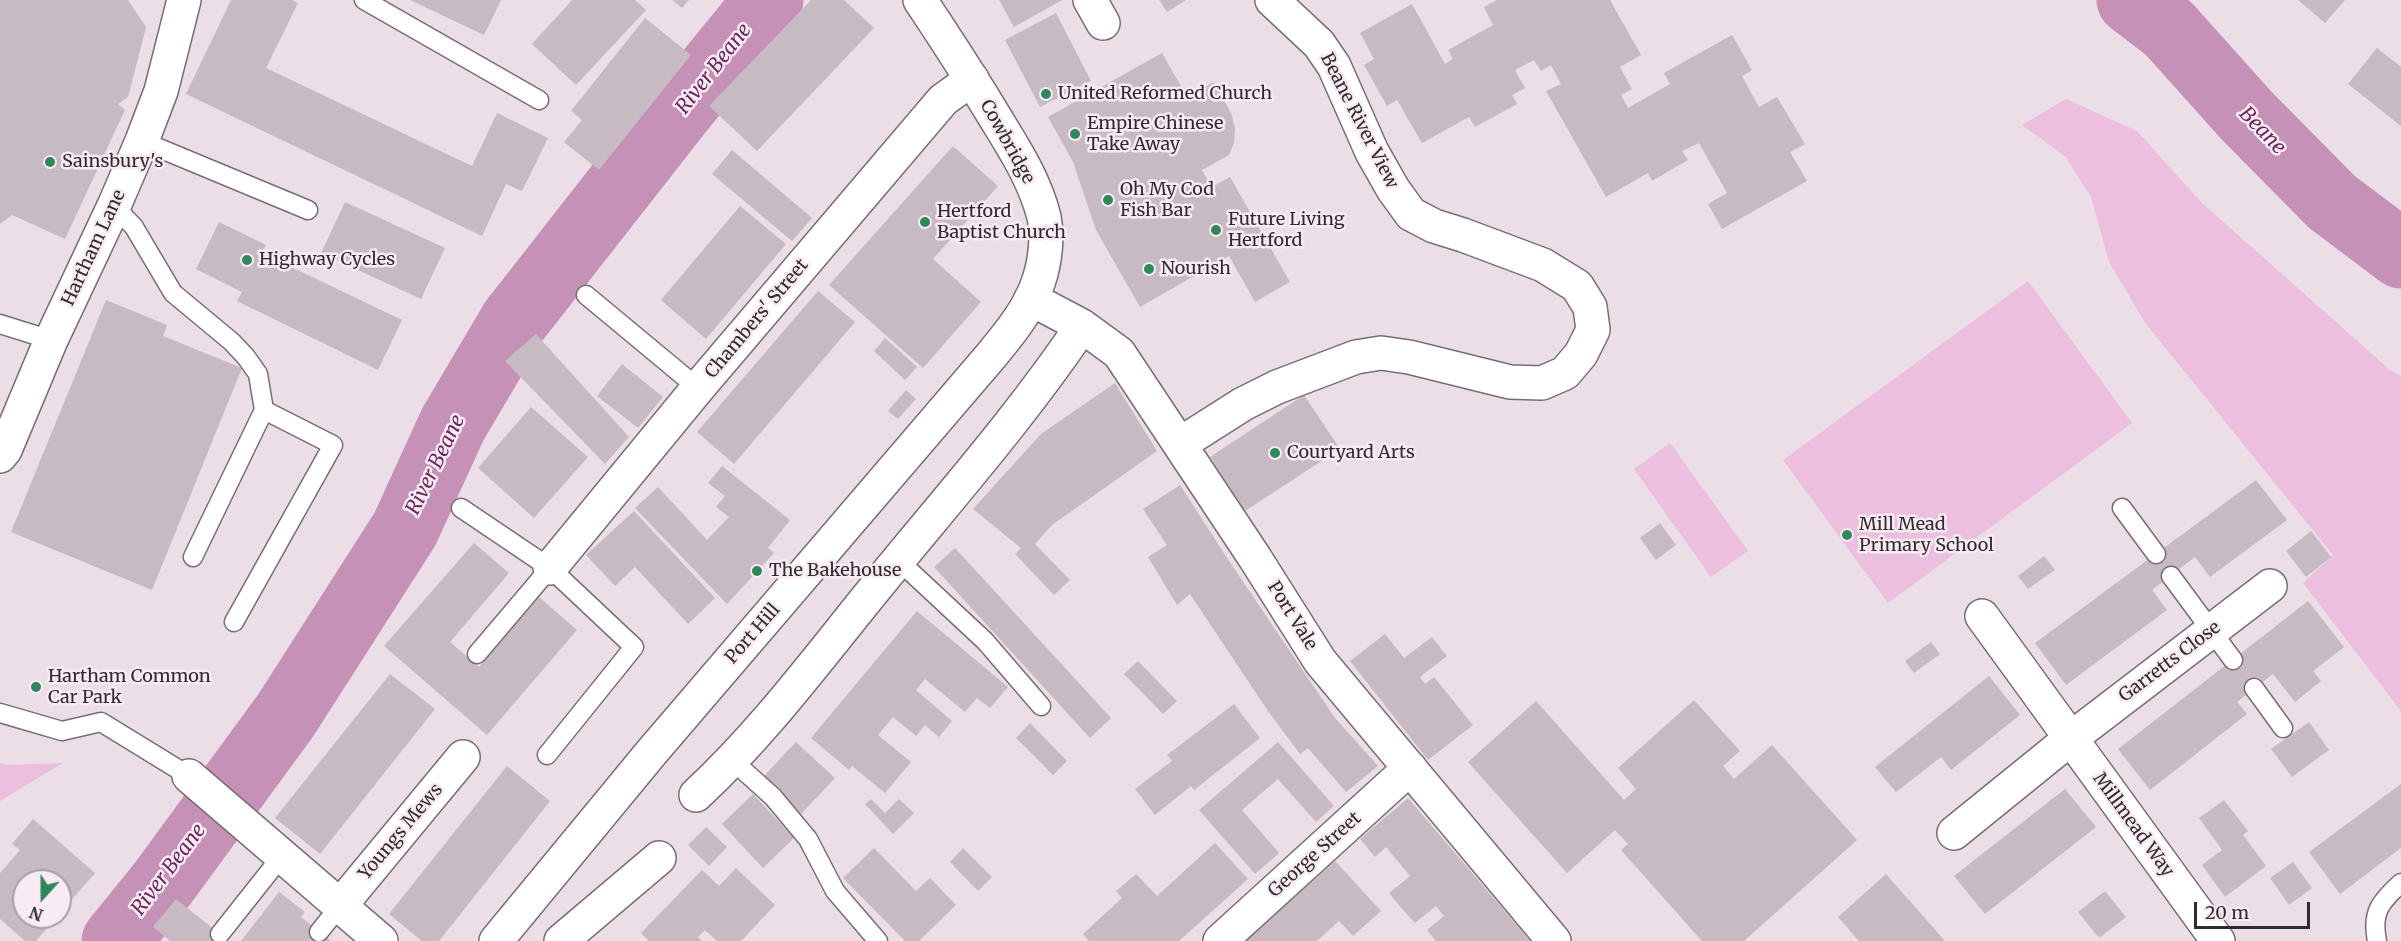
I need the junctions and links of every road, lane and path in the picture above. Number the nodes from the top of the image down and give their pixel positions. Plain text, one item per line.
1 (184, 0) edge
2 (364, 0) edge
3 (920, 0) edge
4 (1272, 0) edge
5 (972, 79) junction
6 (539, 100) dead end
7 (142, 141) junction
8 (114, 206) junction
9 (308, 210) dead end
10 (586, 295) dead end
11 (1032, 299) junction
12 (0, 324) edge
13 (1082, 326) junction
14 (51, 340) junction
15 (698, 388) junction
16 (264, 411) junction
17 (1180, 444) junction
18 (0, 456) edge
19 (461, 508) dead end
20 (2122, 508) dead end
21 (2156, 554) dead end
22 (193, 557) dead end
23 (898, 560) junction
24 (550, 568) junction
25 (2171, 576) dead end
26 (2270, 586) dead end
27 (1982, 616) dead end
28 (234, 622) dead end
29 (2212, 630) junction
30 (477, 654) dead end
31 (2233, 660) dead end
32 (2254, 688) dead end
33 (1041, 706) dead end
34 (0, 713) edge
35 (2283, 728) dead end
36 (2070, 739) junction
37 (547, 755) dead end
38 (463, 757) dead end
39 (733, 761) junction
40 (1410, 768) junction
41 (189, 776) joint
42 (696, 795) dead end
43 (1954, 833) dead end
44 (281, 857) junction
45 (659, 858) dead end
46 (2401, 883) edge
47 (339, 907) junction
48 (319, 932) dead end
49 (220, 934) dead end
50 (381, 941) edge
51 (496, 941) edge
52 (561, 941) edge
53 (878, 941) edge
54 (1220, 941) edge
55 (1554, 941) edge
56 (2218, 941) edge
57 (2377, 941) edge

1 - 7 street, Hartham Lane
2 - 6 lane
3 - 5 street, Cowbridge
4 - 17 street, Beane River View
5 - 11 street, Cowbridge
5 - 15 street, Chambers' Street
7 - 8 street, Hartham Lane
7 - 9 lane
8 - 14 street, Hartham Lane
8 - 16 lane
10 - 15 lane
11 - 13 street, Port Vale
11 - 51 street, Port Hill
12 - 14 lane
13 - 17 street, Port Vale
13 - 23 street
14 - 18 street, Hartham Lane
15 - 24 street, Chambers' Street
16 - 22 lane
16 - 28 lane
17 - 40 street, Port Vale
19 - 24 lane
20 - 21 lane
23 - 33 lane
23 - 39 street
24 - 30 lane
24 - 37 lane
25 - 29 lane
26 - 29 street, Garretts Close
27 - 36 street, Millmead Way
29 - 31 lane
29 - 36 street, Garretts Close
32 - 35 lane
34 - 41 lane
36 - 43 street
36 - 56 street, Millmead Way
38 - 47 street, Youngs Mews
39 - 42 street
39 - 53 lane
40 - 54 street, George Street
40 - 55 street, Port Vale
41 - 44 street
44 - 47 street
44 - 49 lane
45 - 52 street
46 - 57 lane
47 - 48 lane
47 - 50 street

